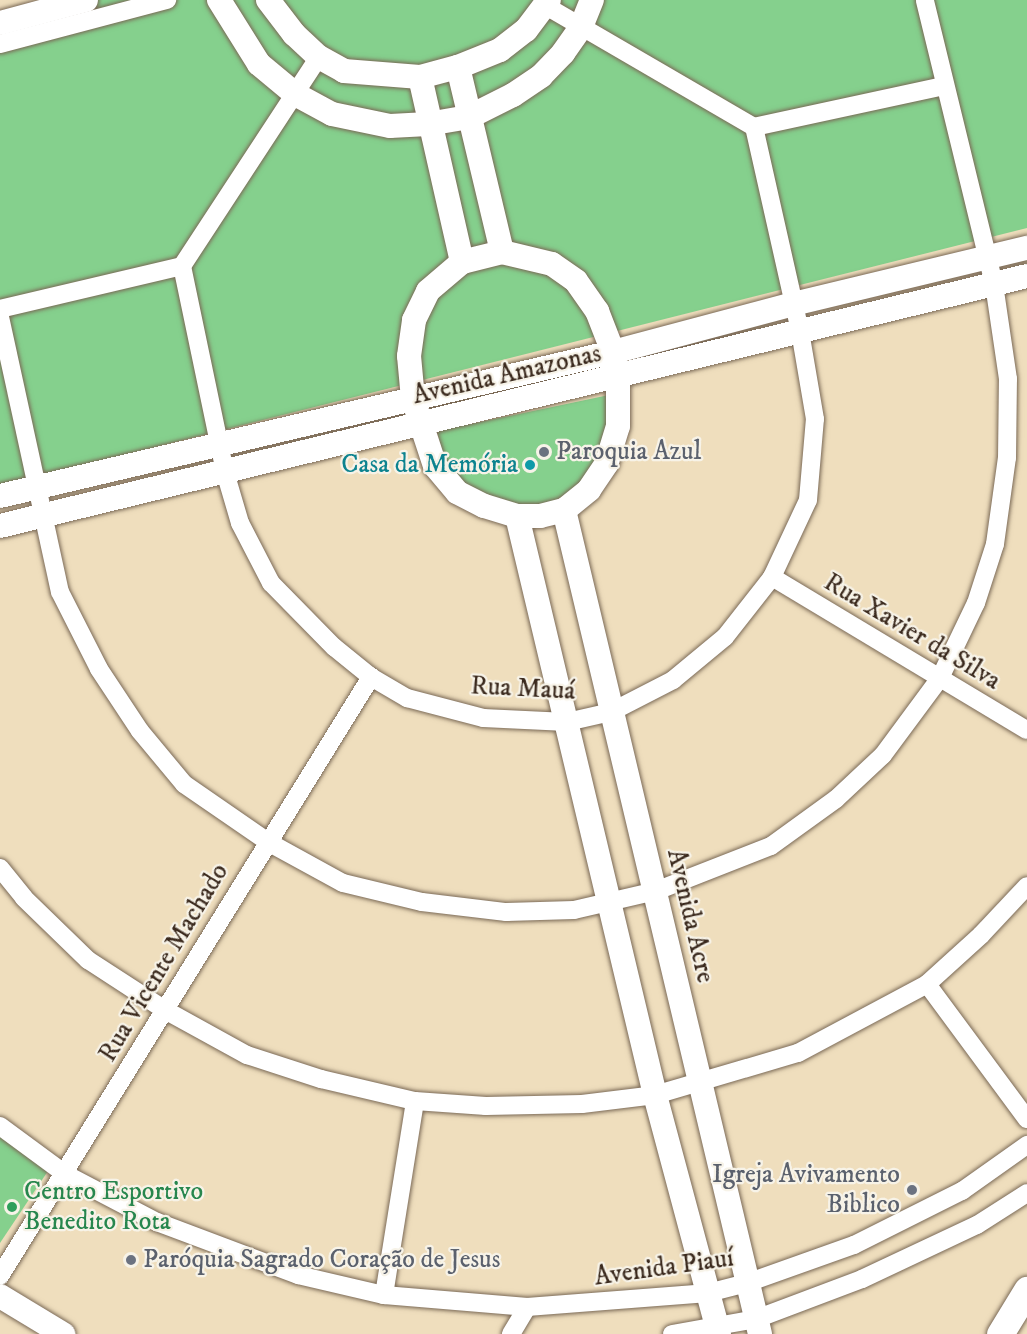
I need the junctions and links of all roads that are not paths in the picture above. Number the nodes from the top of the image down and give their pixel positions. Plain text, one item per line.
1 (86, 0) edge
2 (167, 0) edge
3 (219, 0) edge
4 (268, 0) edge
5 (591, 0) edge
6 (926, 0) edge
7 (547, 3) edge
8 (0, 23) edge
9 (581, 27) junction
10 (0, 44) edge
11 (319, 57) junction
12 (459, 67) junction
13 (420, 77) junction
14 (944, 86) junction
15 (295, 94) junction
16 (469, 117) junction
17 (428, 124) junction
18 (754, 127) junction
19 (1027, 248) edge
20 (502, 252) junction
21 (988, 258) junction
22 (462, 262) junction
23 (182, 266) junction
24 (1027, 276) edge
25 (994, 284) junction
26 (793, 304) junction
27 (0, 309) edge
28 (0, 317) edge
29 (801, 331) junction
30 (613, 352) junction
31 (618, 378) junction
32 (413, 399) junction
33 (419, 425) junction
34 (220, 447) junction
35 (225, 472) junction
36 (37, 489) junction
37 (0, 496) edge
38 (564, 510) junction
39 (44, 515) junction
40 (518, 516) junction
41 (0, 526) edge
42 (772, 577) junction
43 (371, 676) junction
44 (940, 678) junction
45 (611, 712) junction
46 (567, 722) junction
47 (1027, 730) edge
48 (268, 842) junction
49 (0, 868) edge
50 (1027, 886) edge
51 (656, 891) junction
52 (610, 902) junction
53 (927, 984) junction
54 (165, 1010) junction
55 (700, 1085) junction
56 (656, 1095) junction
57 (415, 1101) junction
58 (1027, 1119) edge
59 (0, 1126) edge
60 (1027, 1145) edge
61 (65, 1174) junction
62 (1027, 1193) edge
63 (0, 1276) edge
64 (747, 1283) junction
65 (1027, 1290) edge
66 (708, 1293) junction
67 (384, 1295) junction
68 (0, 1296) edge
69 (527, 1307) junction
70 (758, 1326) edge
71 (718, 1331) edge
72 (63, 1334) edge
73 (511, 1334) edge
74 (672, 1334) edge
75 (1000, 1334) edge

1 - 8 street
2 - 10 street
3 - 15 street
4 - 11 street
5 - 9 street
6 - 14 street
7 - 9 street
7 - 12 street
9 - 16 street
9 - 18 street
11 - 13 street
11 - 15 street
12 - 13 street
12 - 16 street
13 - 17 street
14 - 18 street
14 - 21 street
15 - 17 street
15 - 23 street
16 - 17 street
16 - 20 street
17 - 22 street
18 - 26 street, Rua Mauá
19 - 21 street, Avenida Amazonas
20 - 22 street
20 - 30 street
21 - 25 street
21 - 26 street, Avenida Amazonas
22 - 32 street
23 - 27 street
23 - 34 street, Rua Mauá
24 - 25 street, Avenida Amazonas
25 - 29 street, Avenida Amazonas
25 - 44 street
26 - 29 street, Rua Mauá
26 - 30 street, Avenida Amazonas
28 - 36 street
29 - 31 street, Avenida Amazonas
29 - 42 street, Rua Mauá
30 - 31 street
30 - 32 street, Avenida Amazonas
31 - 33 street, Avenida Amazonas
31 - 38 street
32 - 33 street
32 - 34 street, Avenida Amazonas
33 - 35 street, Avenida Amazonas
33 - 40 street
34 - 35 street, Rua Mauá
34 - 36 street, Avenida Amazonas
35 - 39 street, Avenida Amazonas
35 - 43 street, Rua Mauá
36 - 37 street, Avenida Amazonas
36 - 39 street
38 - 40 street
38 - 45 street, Avenida Acre
39 - 41 street, Avenida Amazonas
39 - 48 street
40 - 46 street
42 - 44 street, Rua Xavier da Silva
42 - 45 street, Rua Mauá
43 - 46 street, Rua Mauá
43 - 48 street, Rua Vicente Machado
44 - 47 street, Rua Xavier da Silva
44 - 51 street
45 - 46 street, Rua Mauá
45 - 51 street, Avenida Acre
46 - 52 street
48 - 52 street
48 - 54 street, Rua Vicente Machado
49 - 54 street
50 - 53 street
51 - 52 street
51 - 55 street, Avenida Acre
52 - 56 street
53 - 55 street
53 - 58 street
54 - 57 street
54 - 61 street, Rua Vicente Machado
55 - 56 street
55 - 64 street, Avenida Acre
56 - 57 street
56 - 66 street
57 - 67 street
59 - 61 street, Avenida Piauí
60 - 64 street, Avenida Piauí
61 - 63 street, Rua Vicente Machado
61 - 67 street, Avenida Piauí
62 - 70 street
64 - 66 street, Avenida Piauí
64 - 70 street, Avenida Acre
65 - 75 main road
66 - 69 street, Avenida Piauí
66 - 71 street
67 - 69 street, Avenida Piauí
68 - 72 street
69 - 73 street
70 - 71 street
71 - 74 street

